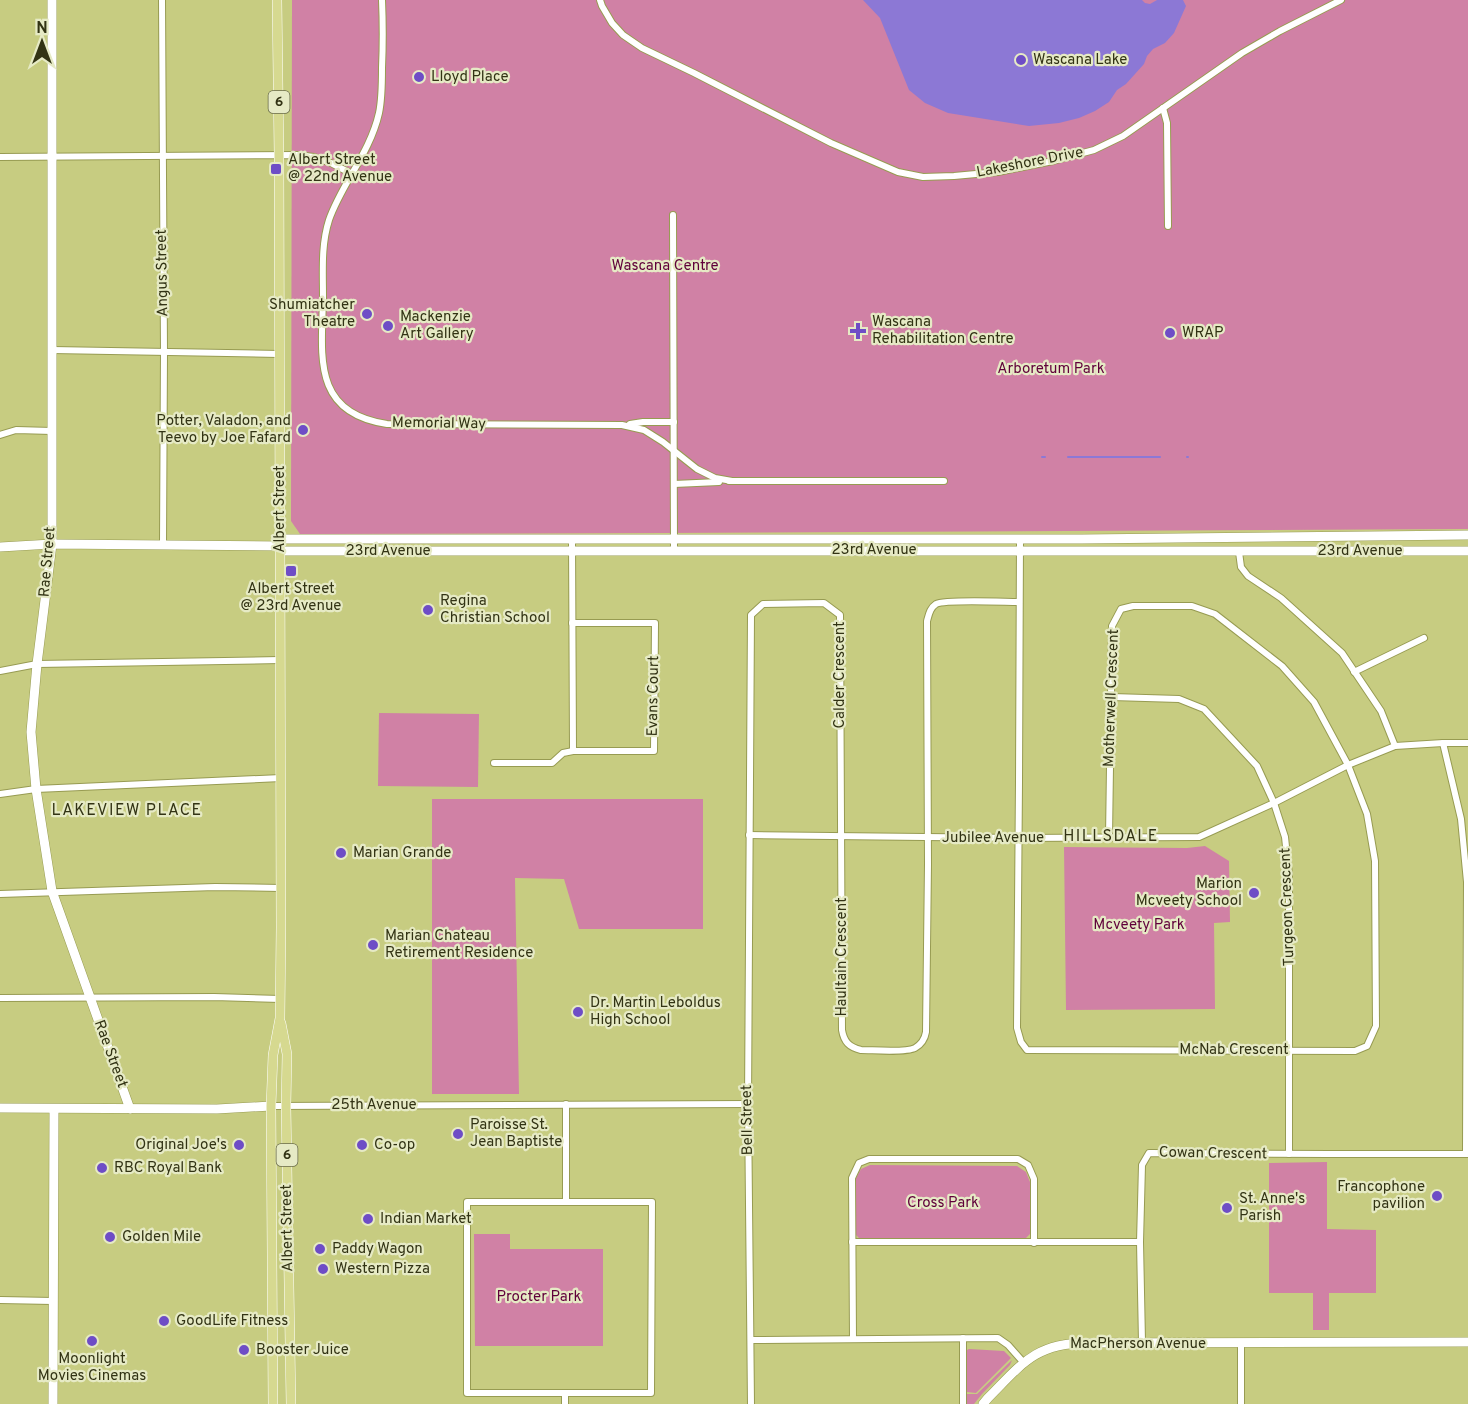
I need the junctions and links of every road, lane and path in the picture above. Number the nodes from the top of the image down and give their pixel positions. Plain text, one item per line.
1 (52, 0) edge
2 (162, 0) edge
3 (277, 0) edge
4 (382, 0) edge
5 (600, 0) edge
6 (1341, 0) edge
7 (1347, 0) edge
8 (1327, 7) junction
9 (1163, 108) junction
10 (279, 156) junction
11 (0, 157) edge
12 (52, 157) junction
13 (162, 157) junction
14 (352, 174) junction
15 (673, 214) dead end
16 (1168, 226) dead end
17 (52, 350) junction
18 (164, 352) junction
19 (279, 354) junction
20 (674, 422) junction
21 (622, 425) junction
22 (52, 431) junction
23 (0, 435) edge
24 (674, 450) junction
25 (732, 481) junction
26 (944, 481) dead end
27 (674, 484) junction
28 (1468, 535) edge
29 (572, 539) junction
30 (674, 539) junction
31 (1020, 539) junction
32 (52, 544) junction
33 (163, 545) junction
34 (280, 546) junction
35 (0, 547) edge
36 (1020, 550) junction
37 (572, 551) junction
38 (674, 551) junction
39 (1468, 551) edge
40 (1239, 552) junction
41 (1019, 602) junction
42 (572, 623) junction
43 (1424, 638) dead end
44 (280, 660) junction
45 (37, 664) junction
46 (0, 672) edge
47 (1354, 672) junction
48 (1112, 697) junction
49 (1443, 742) junction
50 (1468, 743) edge
51 (1395, 746) junction
52 (573, 751) junction
53 (494, 763) dead end
54 (1348, 765) junction
55 (281, 778) junction
56 (36, 789) junction
57 (0, 794) edge
58 (1274, 803) junction
59 (749, 835) junction
60 (842, 837) junction
61 (928, 837) junction
62 (1109, 837) junction
63 (1019, 838) junction
64 (281, 888) junction
65 (52, 891) junction
66 (0, 894) edge
67 (0, 998) edge
68 (90, 998) junction
69 (280, 999) junction
70 (279, 1018) junction
71 (1290, 1051) junction
72 (566, 1104) junction
73 (748, 1104) junction
74 (271, 1106) junction
75 (286, 1106) junction
76 (0, 1108) edge
77 (54, 1109) junction
78 (130, 1109) junction
79 (1289, 1154) junction
80 (1467, 1154) edge
81 (566, 1202) junction
82 (852, 1242) junction
83 (1140, 1242) junction
84 (1034, 1243) junction
85 (0, 1300) edge
86 (53, 1301) junction
87 (963, 1338) junction
88 (853, 1339) junction
89 (751, 1340) junction
90 (1142, 1342) junction
91 (1468, 1342) edge
92 (1240, 1343) junction
93 (1024, 1363) junction
94 (566, 1393) junction
95 (53, 1404) edge
96 (273, 1404) edge
97 (291, 1404) edge
98 (565, 1404) edge
99 (752, 1404) edge
100 (963, 1404) edge
101 (983, 1404) edge
102 (1241, 1404) edge

1 - 12 street, Rae Street
2 - 13 street, Angus Street
3 - 10 main road, Albert Street / 6
4 - 14 street, Memorial Way
5 - 9 street, Lakeshore Drive
6 - 8 street, Lakeshore Drive
7 - 8 street, Lakeshore Drive
8 - 9 street, Lakeshore Drive
9 - 16 street
10 - 13 street
10 - 14 street
10 - 19 main road, Albert Street / 6
11 - 12 street
12 - 13 street
12 - 17 street, Rae Street
13 - 18 street, Angus Street
14 - 21 street, Memorial Way
15 - 20 street
17 - 18 street
17 - 22 street, Rae Street
18 - 19 street
18 - 33 street, Angus Street
19 - 34 main road, Albert Street / 6
20 - 21 street
20 - 24 street
21 - 24 street, Memorial Way
22 - 23 street
22 - 32 street, Rae Street
24 - 25 street, Memorial Way
24 - 27 street
25 - 26 street, Memorial Way
25 - 27 street, Memorial Way
27 - 30 street
28 - 31 street, 23rd Avenue
29 - 30 street, 23rd Avenue
29 - 34 street, 23rd Avenue
29 - 37 street
30 - 31 street, 23rd Avenue
30 - 38 street
31 - 36 street
32 - 33 street, 23rd Avenue
32 - 35 street, 23rd Avenue
32 - 45 street, Rae Street
33 - 34 street, 23rd Avenue
34 - 37 street, 23rd Avenue
34 - 44 main road, Albert Street / 6
36 - 38 street, 23rd Avenue
36 - 40 street, 23rd Avenue
36 - 41 street
37 - 38 street, 23rd Avenue
37 - 42 street
39 - 40 street, 23rd Avenue
40 - 47 street
41 - 61 street
41 - 63 street
42 - 52 street
42 - 52 street, Evans Court
43 - 47 street
44 - 45 street
44 - 55 main road, Albert Street / 6
45 - 46 street
45 - 56 street, Rae Street
47 - 51 street
48 - 54 street, Motherwell Crescent
48 - 58 street, Turgeon Crescent
48 - 62 street, Motherwell Crescent
49 - 50 street, Jubilee Avenue
49 - 51 street, Jubilee Avenue
49 - 80 street
51 - 54 street, Jubilee Avenue
52 - 53 street
54 - 58 street, Jubilee Avenue
54 - 71 street, McNab Crescent
55 - 56 street
55 - 64 main road, Albert Street / 6
56 - 57 street
56 - 65 street, Rae Street
58 - 62 street, Jubilee Avenue
58 - 71 street, Turgeon Crescent
59 - 60 street, Jubilee Avenue
59 - 60 street, Calder Crescent
59 - 73 street, Bell Street
60 - 61 street, Jubilee Avenue
60 - 61 street, Haultain Crescent
61 - 63 street, Jubilee Avenue
62 - 63 street, Jubilee Avenue
63 - 71 street, McNab Crescent
64 - 65 street
64 - 69 main road, Albert Street / 6
65 - 66 street
65 - 68 street, Rae Street
67 - 68 street
68 - 69 street
68 - 78 street, Rae Street
69 - 70 main road, Albert Street / 6
70 - 74 main road, Albert Street / 6
70 - 75 main road, Albert Street / 6
71 - 79 street, Turgeon Crescent
72 - 73 street, 25th Avenue
72 - 75 street, 25th Avenue
72 - 81 street
73 - 89 street, Bell Street
74 - 75 street, 25th Avenue
74 - 78 street, 25th Avenue
74 - 96 main road, Albert Street / 6
75 - 97 main road, Albert Street / 6
76 - 77 street, 25th Avenue
77 - 78 street, 25th Avenue
77 - 86 street
79 - 80 street, Cowan Crescent
79 - 83 street, Cowan Crescent
81 - 94 street
81 - 94 street
82 - 84 street
82 - 84 street
82 - 88 street
83 - 84 street
83 - 90 street, Cowan Crescent
85 - 86 street
86 - 95 street
87 - 88 street
87 - 93 street
87 - 100 street
88 - 89 street
89 - 99 street, Bell Street
90 - 92 street, MacPherson Avenue
90 - 93 street, MacPherson Avenue
91 - 92 street, MacPherson Avenue
92 - 102 street
93 - 101 street, MacPherson Avenue
94 - 98 street

